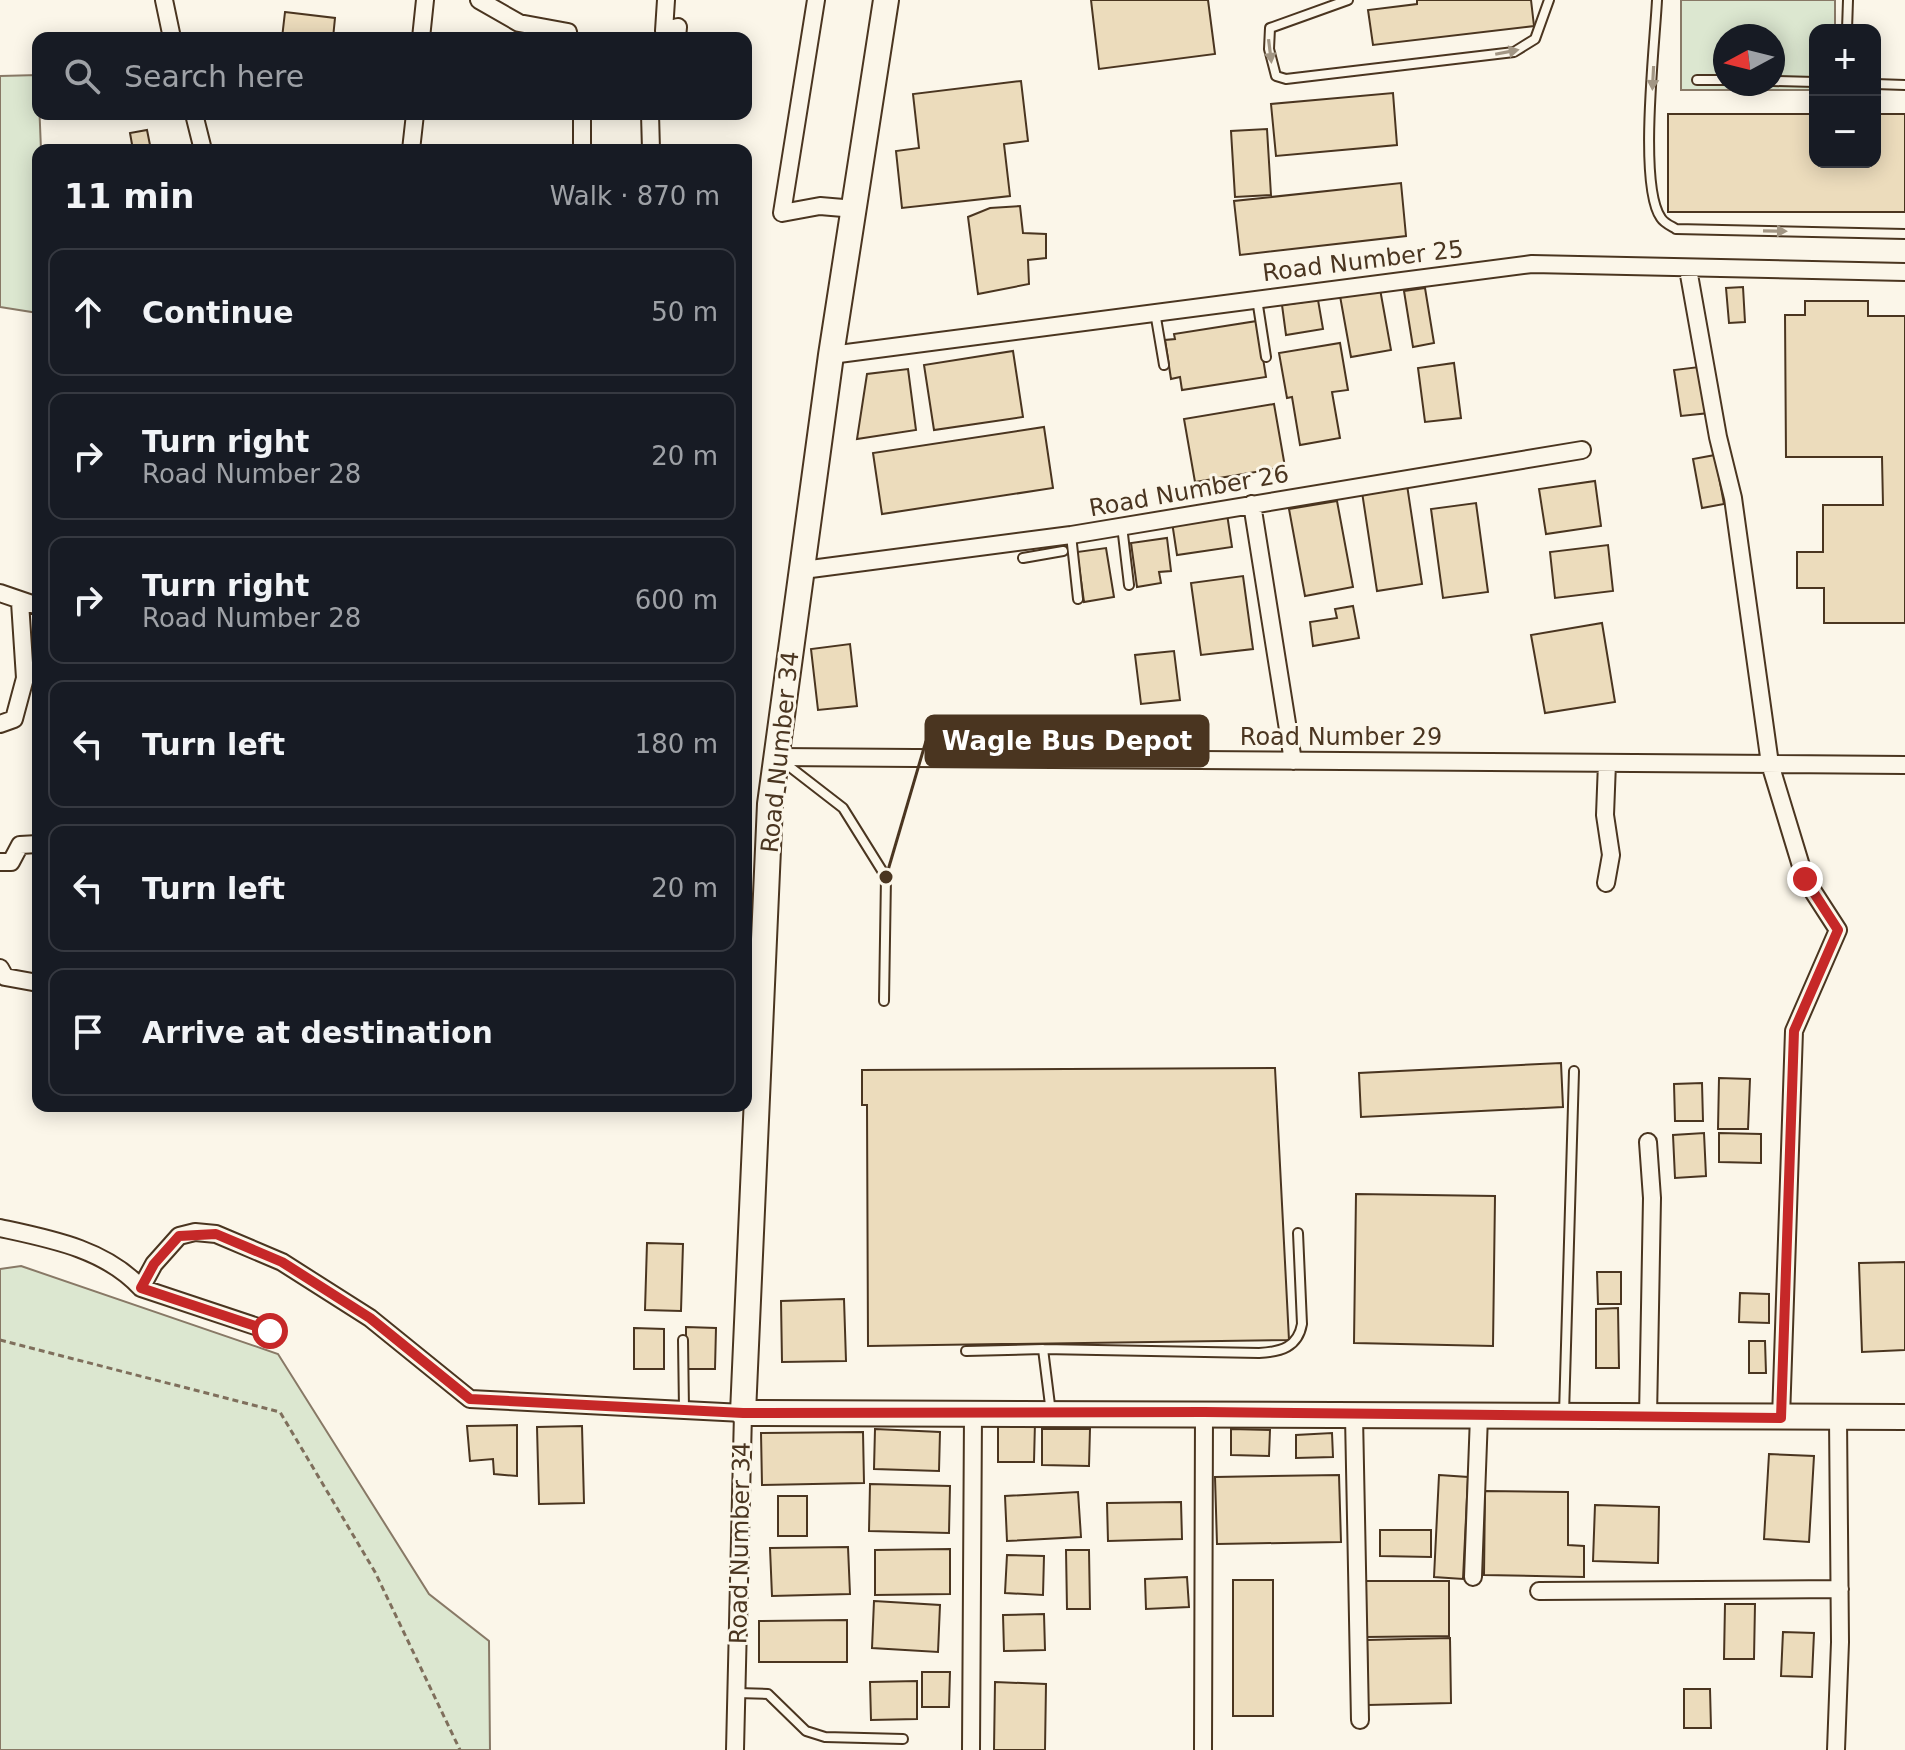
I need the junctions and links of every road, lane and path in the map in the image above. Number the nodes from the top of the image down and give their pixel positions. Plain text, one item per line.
1 (164, 0) edge
2 (425, 0) edge
3 (479, 0) edge
4 (666, 0) edge
5 (816, 0) edge
6 (886, 0) edge
7 (1348, 0) edge
8 (1549, 0) edge
9 (1657, 0) edge
10 (1848, 0) edge
11 (1847, 24) edge
12 (171, 32) edge
13 (422, 32) edge
14 (568, 32) edge
15 (678, 32) edge
16 (1697, 80) dead end
17 (1713, 80) edge
18 (1785, 81) edge
19 (1809, 82) edge
20 (1881, 84) edge
21 (1905, 85) edge
22 (196, 120) edge
23 (414, 120) edge
24 (582, 120) edge
25 (650, 120) edge
26 (202, 144) edge
27 (412, 144) edge
28 (582, 144) edge
29 (651, 144) edge
30 (855, 209) junction
31 (1905, 234) edge
32 (1688, 269) junction
33 (1905, 272) edge
34 (1257, 299) junction
35 (1155, 312) junction
36 (831, 355) junction
37 (1266, 357) dead end
38 (1164, 365) dead end
39 (1582, 450) dead end
40 (1252, 504) junction
41 (1122, 526) junction
42 (1071, 535) junction
43 (1040, 547) junction
44 (1063, 551) dead end
45 (1023, 558) dead end
46 (803, 570) junction
47 (1129, 585) dead end
48 (0, 593) edge
49 (1078, 599) dead end
50 (20, 602) junction
51 (32, 605) edge
52 (0, 724) edge
53 (777, 757) junction
54 (1293, 761) junction
55 (1607, 763) junction
56 (1770, 764) junction
57 (1905, 765) edge
58 (32, 844) edge
59 (0, 862) edge
60 (1606, 883) dead end
61 (0, 968) edge
62 (32, 982) edge
63 (884, 1001) dead end
64 (752, 1054) edge
65 (1574, 1071) dead end
66 (751, 1112) edge
67 (1648, 1142) dead end
68 (0, 1228) edge
69 (1298, 1233) dead end
70 (141, 1288) junction
71 (270, 1331) dead end
72 (0, 1340) edge
73 (683, 1340) dead end
74 (1043, 1349) junction
75 (966, 1351) dead end
76 (684, 1409) junction
77 (1204, 1412) junction
78 (743, 1413) junction
79 (1051, 1413) junction
80 (973, 1414) junction
81 (1354, 1416) junction
82 (1479, 1416) junction
83 (1564, 1417) junction
84 (1648, 1417) junction
85 (1905, 1417) edge
86 (1781, 1418) junction
87 (1838, 1418) junction
88 (1473, 1577) dead end
89 (1840, 1589) junction
90 (1539, 1591) dead end
91 (736, 1693) junction
92 (1360, 1720) dead end
93 (903, 1739) dead end
94 (460, 1750) edge
95 (735, 1750) edge
96 (971, 1750) edge
97 (1203, 1750) edge
98 (1836, 1750) edge

1 - 12 street
2 - 13 street
3 - 14 street
4 - 15 street
5 - 30 street
6 - 30 street, Road Number 34
7 -> 8 lane
9 -> 31 lane
10 - 11 lane
16 - 17 lane
18 - 19 lane
20 - 21 lane
22 - 26 street
23 - 27 street
24 - 28 street
25 - 29 street
30 - 36 street, Road Number 34
32 - 33 street, Road Number 25
32 - 34 street, Road Number 25
32 - 56 street
34 - 35 street, Road Number 25
34 - 37 lane
35 - 36 street, Road Number 25
35 - 38 lane
36 - 46 street, Road Number 34
39 - 40 street, Road Number 26
40 - 41 street, Road Number 26
40 - 54 street
41 - 42 street, Road Number 26
41 - 47 lane
42 - 43 street, Road Number 26
42 - 49 lane
43 - 44 lane
43 - 45 lane
43 - 46 street, Road Number 26
46 - 53 street, Road Number 34
48 - 50 street
50 - 51 street
50 - 52 street
53 - 54 street, Road Number 29
53 - 63 lane
53 - 64 street, Road Number 34
54 - 55 street, Road Number 29
55 - 56 street, Road Number 29
55 - 60 street
56 - 57 street, Road Number 29
56 - 86 street
58 - 59 street
61 - 62 street
65 - 83 lane
66 - 78 street, Road Number 34
67 - 84 street
68 - 70 street
69 - 74 lane
70 - 71 street
70 - 76 street
72 - 94 path
73 - 76 lane
74 - 75 lane
74 - 79 lane
76 - 78 street
77 - 79 street
77 - 81 street
77 - 97 street
78 - 80 street
78 - 91 street, Road Number 34
79 - 80 street
80 - 96 street
81 - 82 street
81 - 92 street
82 - 83 street
82 - 88 street
83 - 84 street
84 - 86 street
85 - 87 street
86 - 87 street
87 - 89 street
89 - 90 street
89 - 98 street
91 - 93 lane
91 - 95 street, Road Number 34

